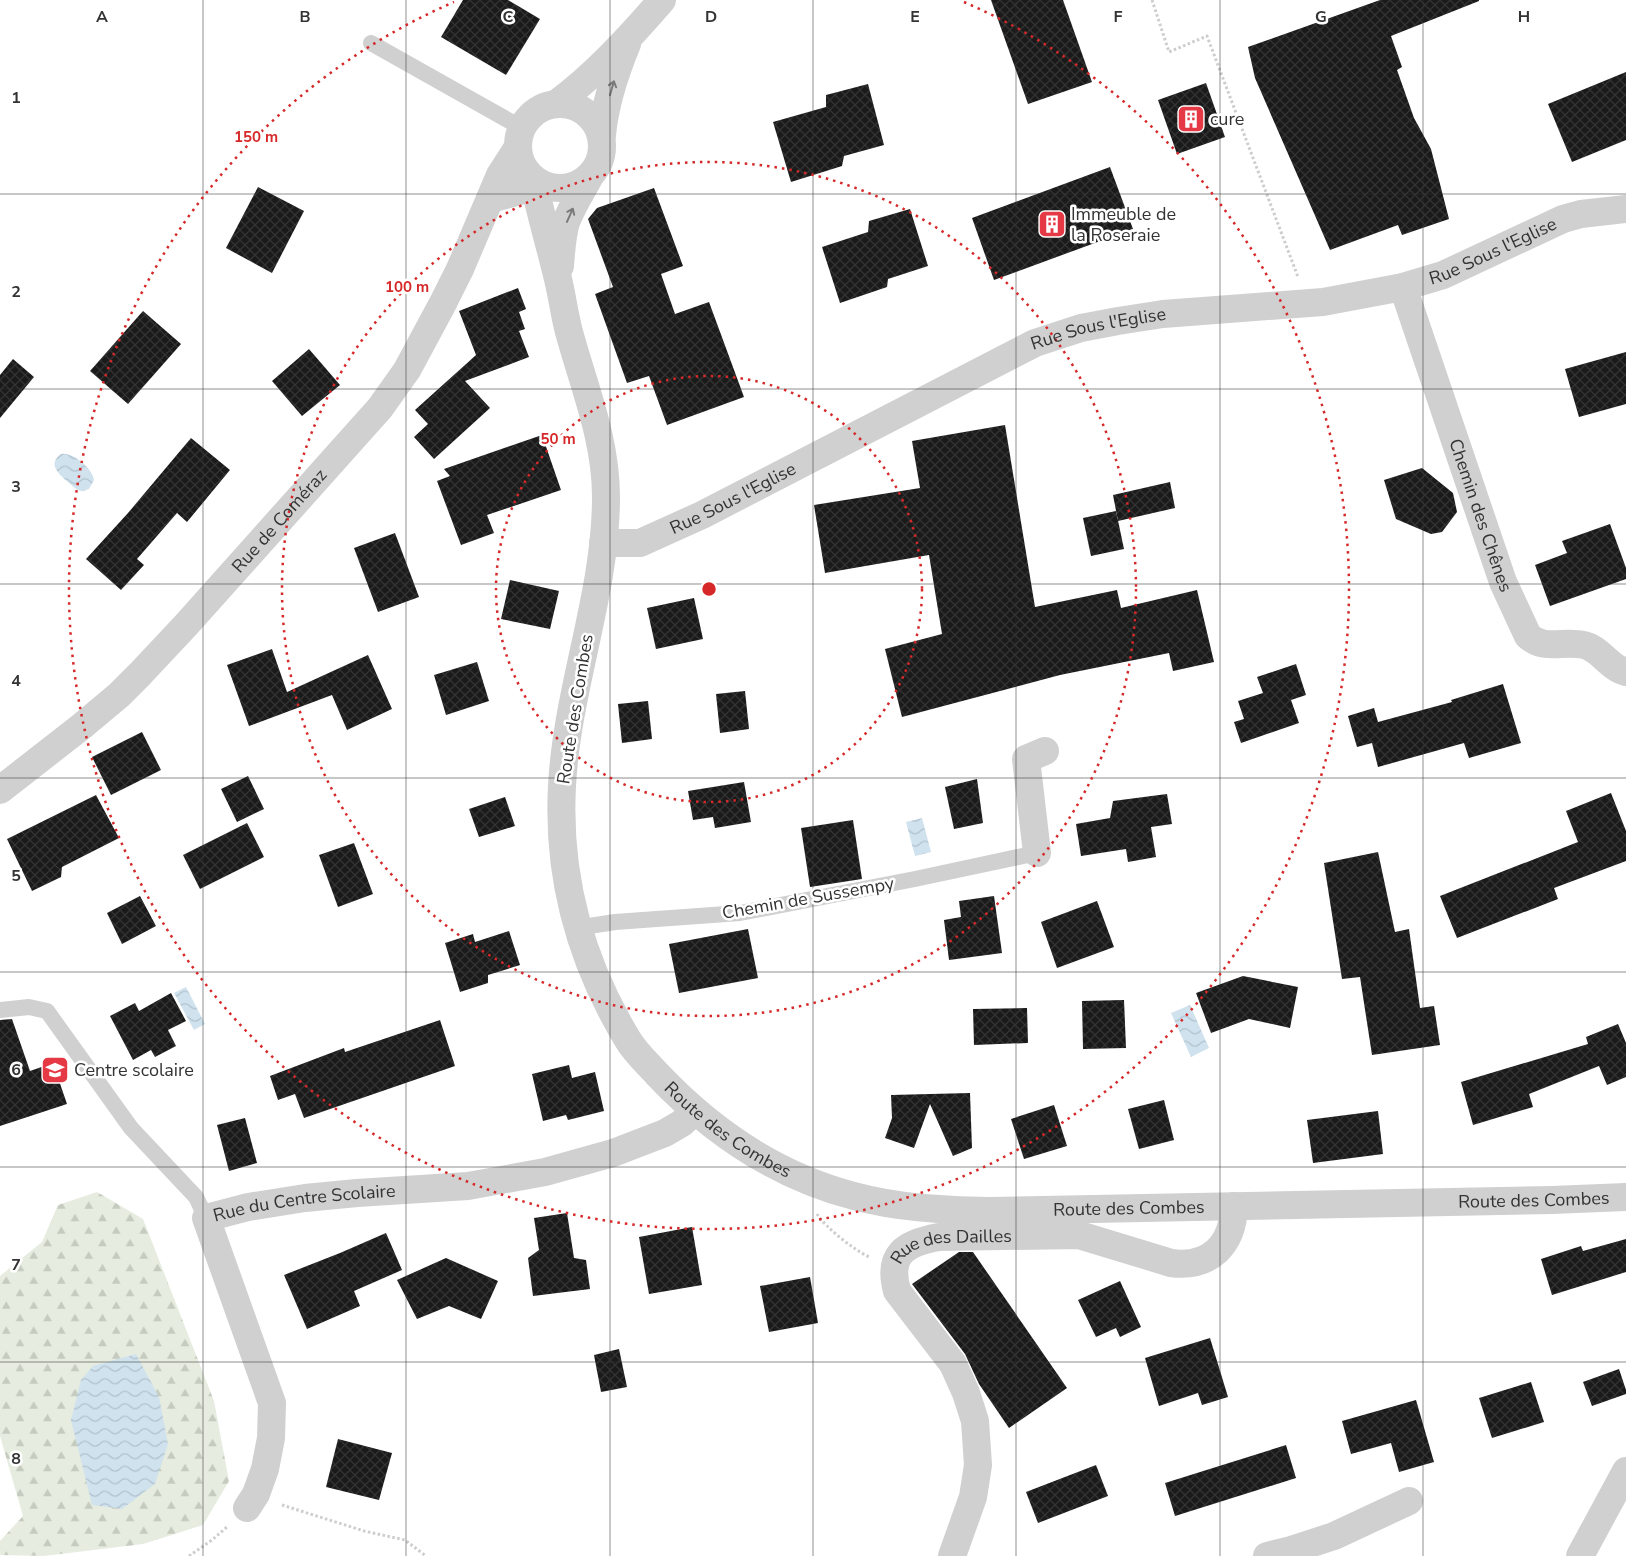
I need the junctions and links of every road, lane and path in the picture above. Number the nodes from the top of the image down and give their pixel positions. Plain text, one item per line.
1 (662, 0) edge
2 (1152, 0) edge
3 (629, 38) junction
4 (371, 43) dead end
5 (556, 104) junction
6 (602, 135) junction
7 (520, 138) junction
8 (590, 176) junction
9 (536, 184) junction
10 (490, 199) junction
11 (1626, 209) edge
12 (558, 280) junction
13 (1403, 287) junction
14 (1308, 303) junction
15 (603, 543) junction
16 (1626, 672) edge
17 (1044, 751) dead end
18 (0, 790) edge
19 (1037, 853) joint
20 (576, 928) junction
21 (0, 1010) edge
22 (694, 1111) junction
23 (1626, 1197) edge
24 (1234, 1206) junction
25 (815, 1211) dead end
26 (206, 1218) junction
27 (894, 1270) junction
28 (1626, 1471) edge
29 (252, 1501) junction
30 (1409, 1501) dead end
31 (189, 1556) edge
32 (426, 1556) edge
33 (952, 1556) edge
34 (1268, 1556) edge
35 (1580, 1556) edge

1 - 3 street, Route des Combes
2 - 14 path
3 - 5 street, Route des Combes
6 -> 3 street, Route des Combes
4 - 7 lane
5 - 6 street
5 - 7 street, Route des Combes
6 - 8 street, Route des Combes
7 - 9 street, Route des Combes
7 - 10 street, Rue de Coméraz
8 - 9 street
12 -> 8 street, Route des Combes
9 - 10 street
9 - 12 street, Route des Combes
10 - 18 street, Rue de Coméraz
11 - 13 street, Rue Sous l'Eglise
12 - 15 street, Route des Combes
13 - 14 street, Rue Sous l'Eglise
13 - 16 street, Chemin des Chênes
14 - 15 street, Rue Sous l'Eglise
15 - 20 street, Route des Combes
17 - 19 street
19 - 20 lane, Chemin de Sussempy
20 - 22 street, Route des Combes
21 - 26 lane
22 - 24 street, Route des Combes
22 - 26 street, Rue du Centre Scolaire
23 - 24 street, Route des Combes
24 - 27 street, Rue des Dailles
25 - 27 path
26 - 29 street, Rue du Centre Scolaire
27 - 33 street, Rue des Dailles
28 - 35 street
29 - 31 path
29 - 32 path
30 - 34 street

